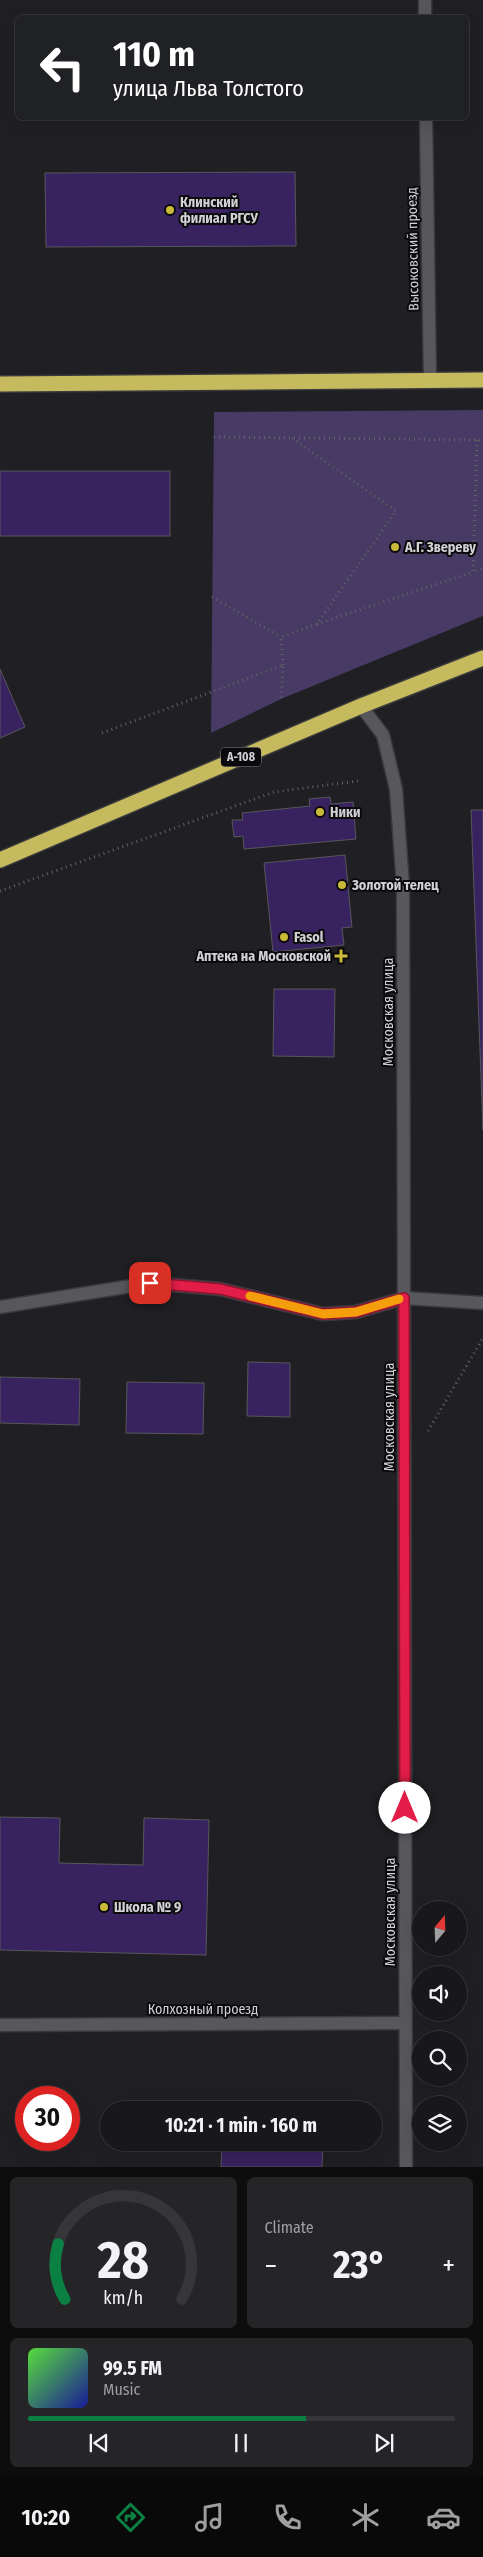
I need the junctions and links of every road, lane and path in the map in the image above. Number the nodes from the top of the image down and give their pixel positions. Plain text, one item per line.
1 (425, 0) edge
2 (425, 15) edge
3 (426, 120) edge
4 (430, 380) junction
5 (483, 380) edge
6 (0, 384) edge
7 (214, 437) dead end
8 (292, 438) junction
9 (477, 440) junction
10 (483, 440) edge
11 (483, 568) edge
12 (473, 572) junction
13 (212, 597) dead end
14 (317, 624) junction
15 (281, 637) junction
16 (483, 658) edge
17 (283, 665) junction
18 (281, 699) dead end
19 (361, 706) junction
20 (102, 733) dead end
21 (358, 781) dead end
22 (0, 860) edge
23 (0, 890) edge
24 (404, 1298) junction
25 (483, 1303) edge
26 (0, 1307) edge
27 (483, 1338) edge
28 (428, 1432) dead end
29 (405, 2023) junction
30 (0, 2025) edge
31 (406, 2167) edge

1 - 2 street
3 - 4 street, Высоковский проезд
4 - 5 highway
4 - 6 highway
7 - 8 path
8 - 9 path
8 - 14 path
9 - 10 path
9 - 12 path
11 - 12 path
12 - 14 path
13 - 15 path
14 - 15 path
15 - 17 path
16 - 19 highway, А-108
17 - 18 path
17 - 20 path
19 - 22 highway, А-108
19 - 24 street, Московская улица
21 - 23 path
24 - 25 street
24 - 26 street
24 - 29 street, Московская улица
27 - 28 path
29 - 30 street, Колхозный проезд
29 - 31 street, Московская улица

